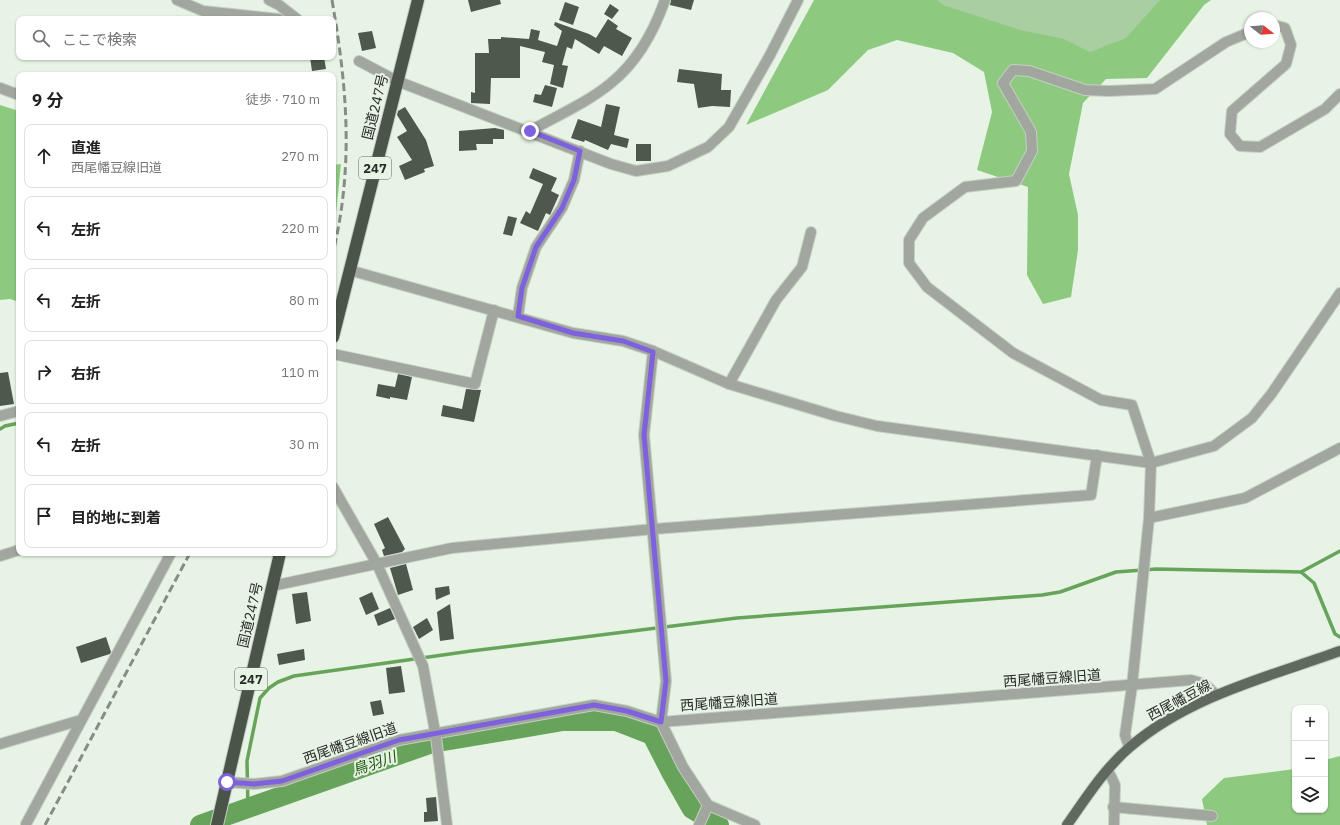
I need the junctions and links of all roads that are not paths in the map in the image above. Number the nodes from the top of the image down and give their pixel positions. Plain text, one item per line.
1 (177, 0) edge
2 (268, 0) edge
3 (418, 0) edge
4 (664, 0) edge
5 (798, 0) edge
6 (254, 16) edge
7 (293, 16) edge
8 (1280, 27) edge
9 (1244, 34) edge
10 (359, 61) dead end
11 (397, 81) junction
12 (0, 88) edge
13 (16, 94) edge
14 (1340, 94) edge
15 (530, 131) junction
16 (580, 151) junction
17 (811, 232) dead end
18 (349, 270) junction
19 (1340, 293) edge
20 (494, 310) junction
21 (518, 316) junction
22 (336, 324) edge
23 (653, 352) junction
24 (336, 355) edge
25 (729, 384) junction
26 (16, 412) edge
27 (0, 416) edge
28 (1340, 448) edge
29 (1097, 455) junction
30 (1151, 463) junction
31 (336, 492) edge
32 (1149, 518) junction
33 (654, 529) junction
34 (16, 551) edge
35 (0, 556) edge
36 (168, 556) edge
37 (279, 556) edge
38 (377, 564) junction
39 (272, 586) junction
40 (1340, 651) edge
41 (1132, 686) junction
42 (1216, 695) junction
43 (81, 720) junction
44 (661, 722) junction
45 (436, 739) junction
46 (0, 744) edge
47 (1129, 747) junction
48 (1108, 770) junction
49 (227, 782) junction
50 (708, 806) junction
51 (1113, 807) junction
52 (1212, 816) dead end
53 (26, 824) edge
54 (218, 825) edge
55 (446, 825) edge
56 (699, 825) edge
57 (755, 825) edge
58 (1067, 825) edge
59 (1114, 825) edge

1 - 6 street
2 - 7 street
3 - 11 highway, 国道247号 / 247
4 - 15 street
5 - 16 street
8 - 14 street
9 - 30 street
10 - 11 street
11 - 15 street
11 - 18 highway, 国道247号 / 247
12 - 13 street
15 - 16 street
16 - 21 street
17 - 25 street
18 - 20 street
18 - 22 highway, 国道247号 / 247
19 - 30 street
20 - 21 street
20 - 24 street
21 - 23 street
23 - 25 street
23 - 33 street
25 - 29 street
26 - 27 street
28 - 32 street
29 - 30 street
29 - 33 street
30 - 32 street
31 - 38 street
32 - 41 street
33 - 38 street
33 - 44 street
34 - 35 street
36 - 43 street
37 - 39 highway, 国道247号 / 247
38 - 39 street
38 - 45 street
39 - 49 highway, 国道247号 / 247
40 - 42 main road, 西尾幡豆線
41 - 42 street, 西尾幡豆線旧道
41 - 44 street, 西尾幡豆線旧道
41 - 47 street
42 - 47 main road, 西尾幡豆線
43 - 46 street
43 - 53 street
44 - 45 street, 西尾幡豆線旧道
44 - 50 street
45 - 49 street, 西尾幡豆線旧道
45 - 55 street
47 - 48 main road, 西尾幡豆線
48 - 51 street
48 - 58 main road, 西尾幡豆線
49 - 54 highway, 国道247号 / 247
50 - 56 street
50 - 57 street
51 - 52 street
51 - 59 street

